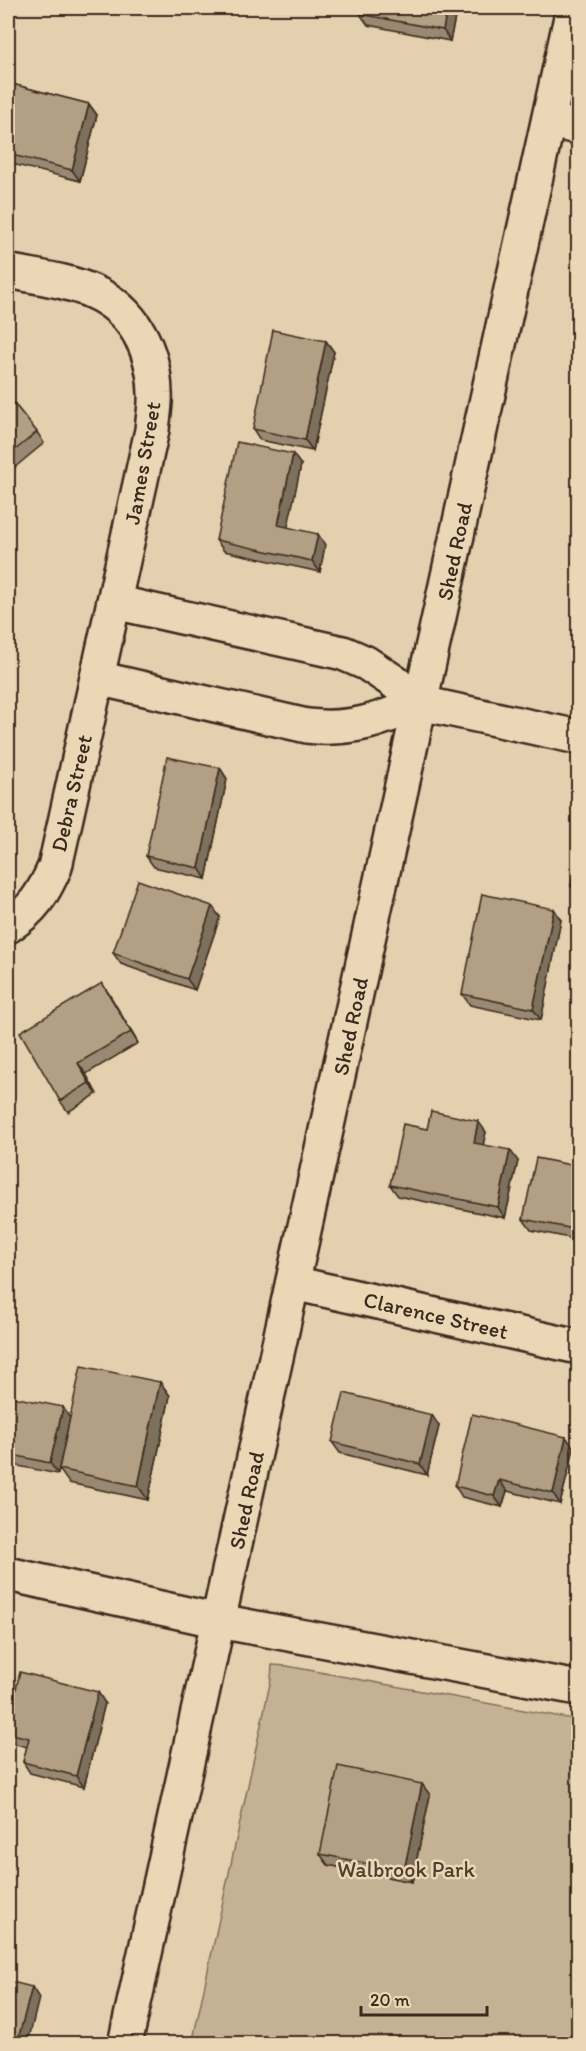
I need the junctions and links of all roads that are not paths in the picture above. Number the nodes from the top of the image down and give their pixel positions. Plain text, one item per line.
1 (573, 8) edge
2 (564, 124) edge
3 (8, 271) edge
4 (114, 602) junction
5 (104, 643) joint
6 (97, 678) junction
7 (421, 703) junction
8 (579, 738) edge
9 (8, 926) edge
10 (293, 1283) junction
11 (579, 1347) edge
12 (8, 1574) edge
13 (219, 1621) junction
14 (579, 1688) edge
15 (125, 2043) edge

1 - 2 street, Shed Road
2 - 7 street, Shed Road
3 - 4 street, James Street
4 - 5 street, James Street
4 - 7 street
5 - 6 street, Debra Street
6 - 7 street
6 - 9 street, Debra Street
7 - 8 street
7 - 10 street, Shed Road
10 - 11 street, Clarence Street
10 - 13 street, Shed Road
12 - 13 street
13 - 14 street
13 - 15 street, Shed Road

